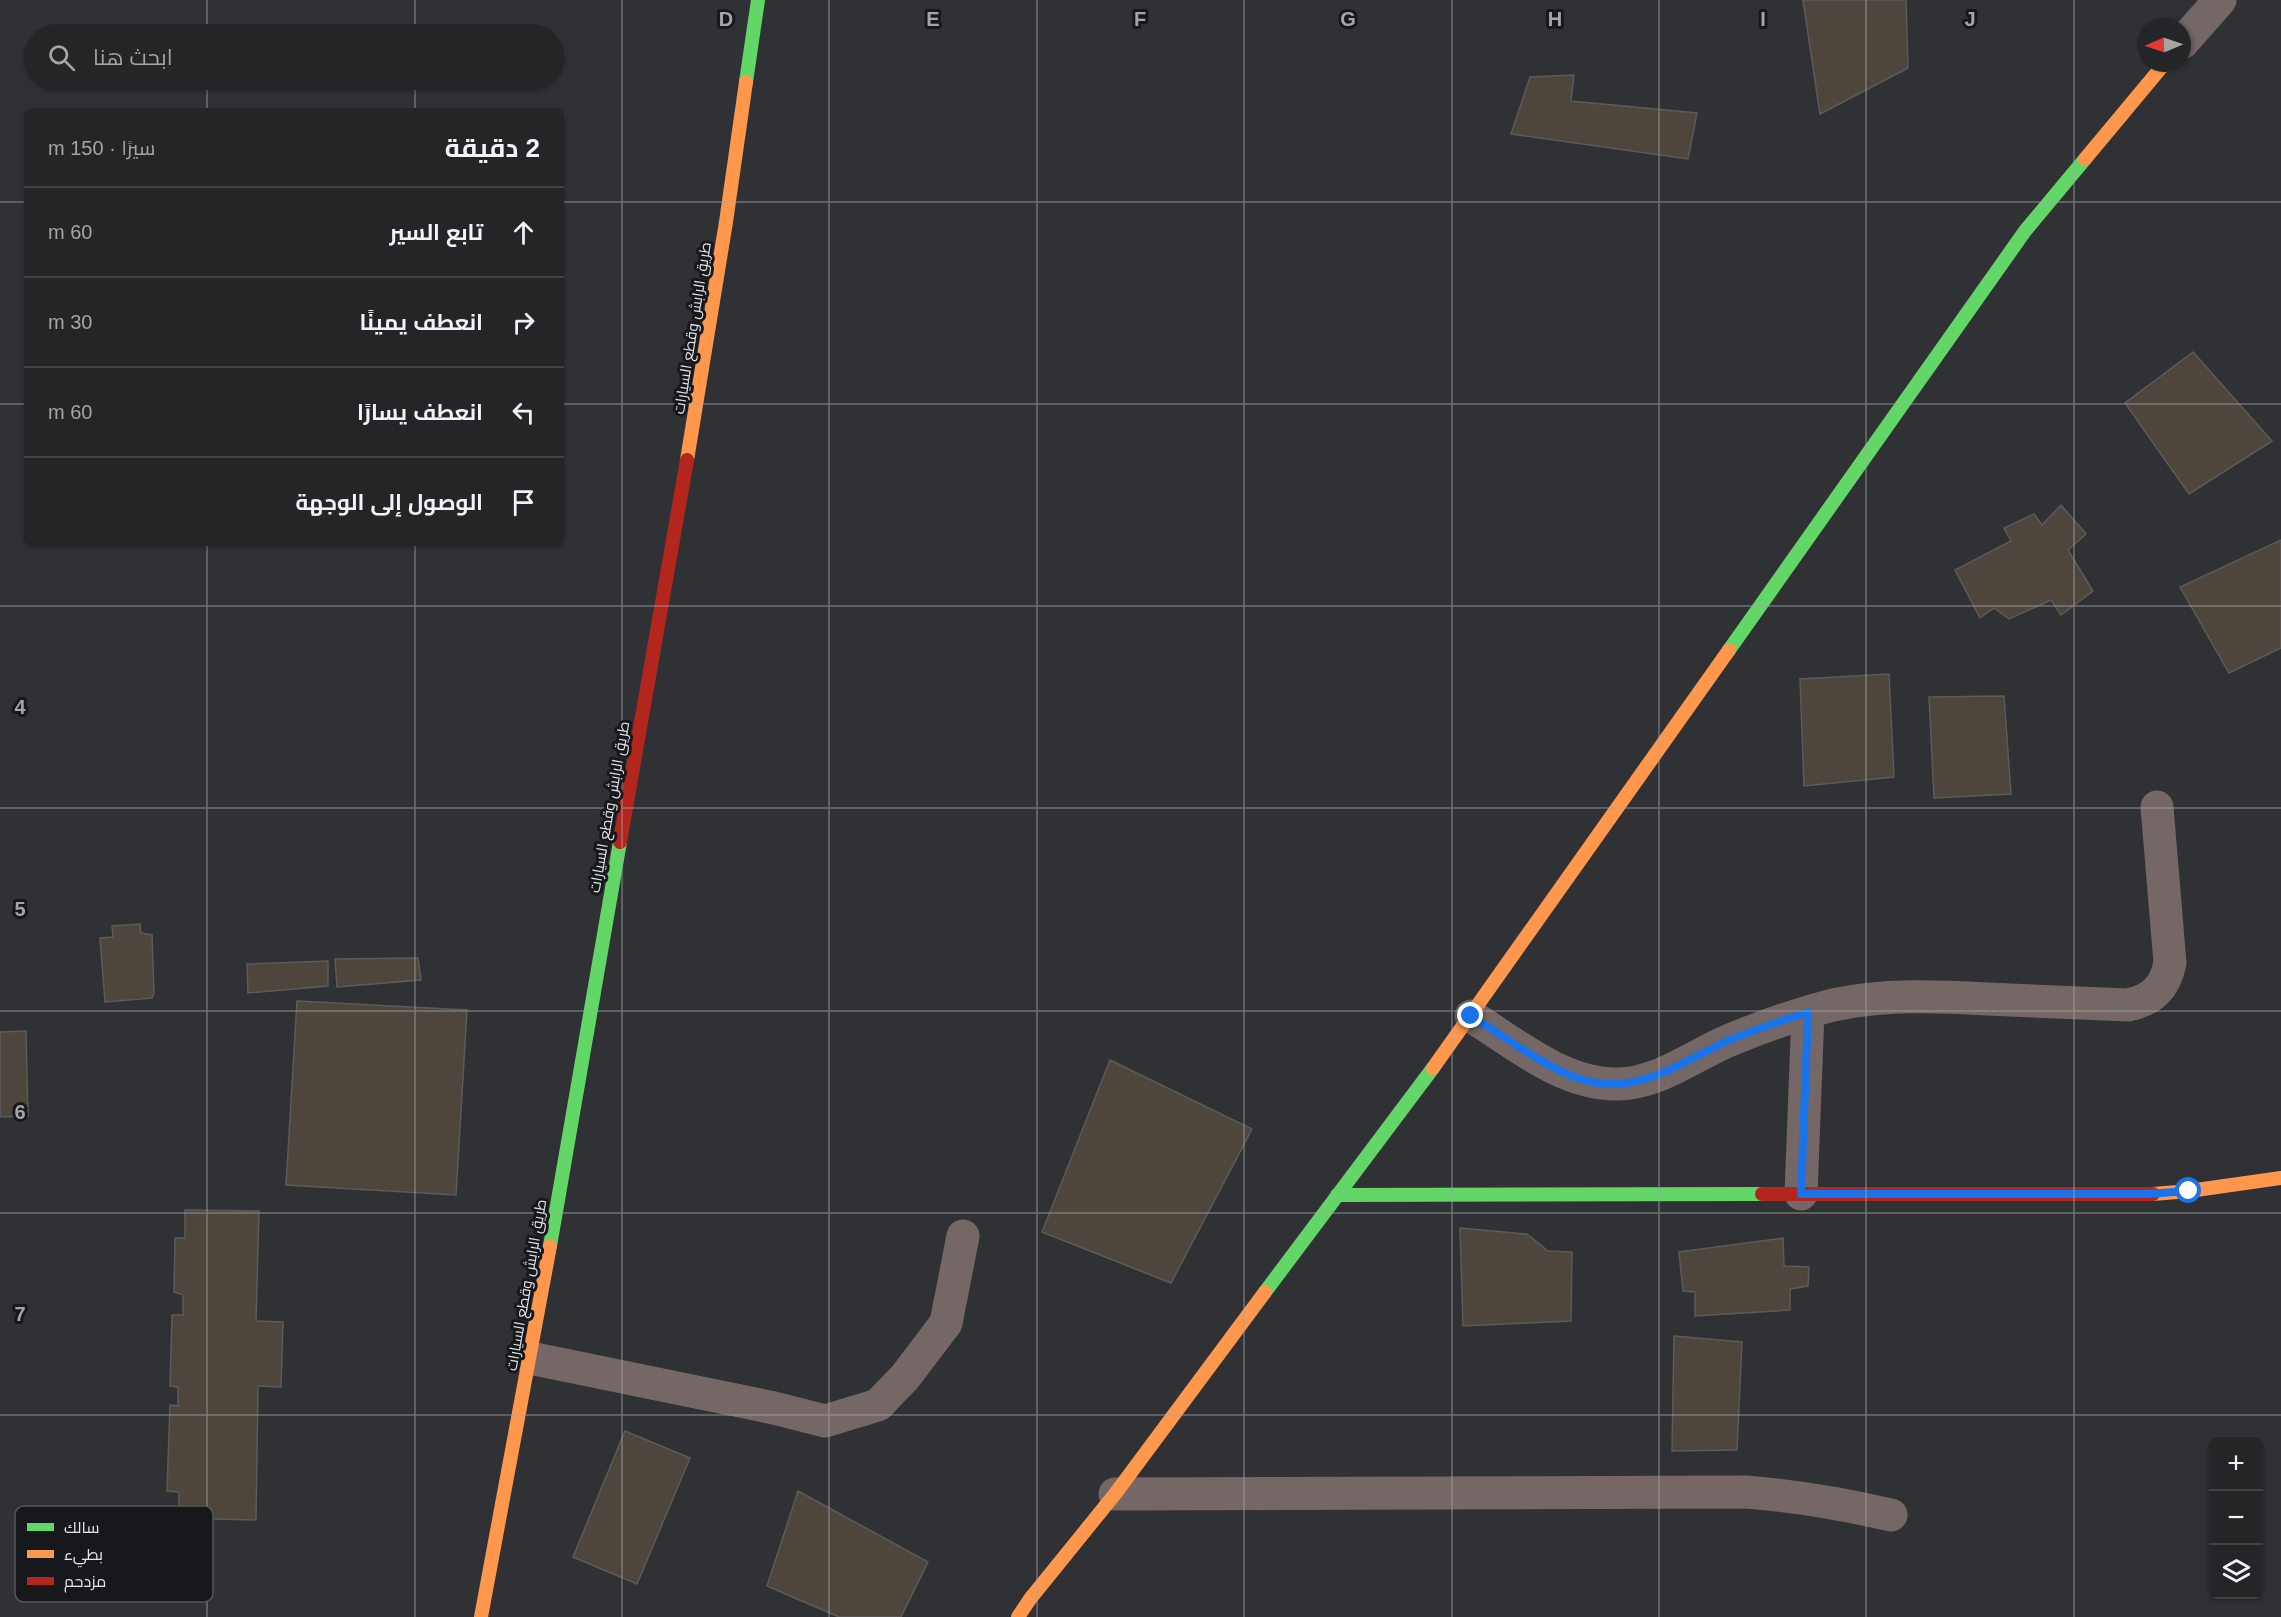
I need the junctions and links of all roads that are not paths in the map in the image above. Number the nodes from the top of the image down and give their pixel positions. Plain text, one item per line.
1 (758, 0) edge
2 (2220, 0) edge
3 (2191, 33) edge
4 (2158, 72) edge
5 (2157, 807) dead end
6 (1808, 1012) junction
7 (1471, 1016) junction
8 (2281, 1178) edge
9 (1801, 1194) junction
10 (1337, 1195) junction
11 (963, 1236) dead end
12 (530, 1358) junction
13 (1115, 1494) junction
14 (1891, 1515) dead end
15 (481, 1617) edge
16 (1018, 1617) edge

1 - 12 street, طريق الرابش وقطع السيارات
2 - 3 street
4 - 7 street
5 - 6 street
6 - 7 street
6 - 9 street
7 - 10 street
8 - 9 street
9 - 10 street
10 - 13 street
11 - 12 street
12 - 15 street, طريق الرابش وقطع السيارات
13 - 14 street
13 - 16 street

